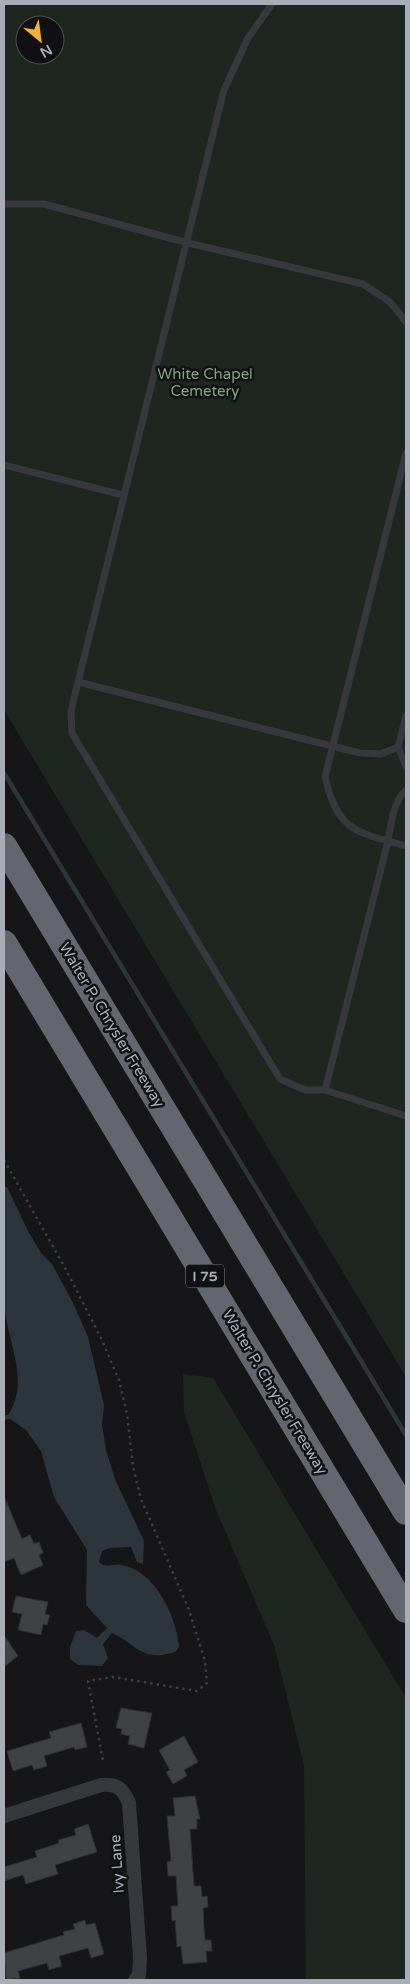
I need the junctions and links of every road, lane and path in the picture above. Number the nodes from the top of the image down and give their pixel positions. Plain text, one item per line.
1 (272, 4) edge
2 (4, 204) edge
3 (188, 243) junction
4 (406, 322) edge
5 (406, 453) edge
6 (4, 465) edge
7 (123, 495) junction
8 (78, 682) junction
9 (406, 716) edge
10 (332, 746) junction
11 (398, 747) junction
12 (406, 766) edge
13 (406, 790) edge
14 (388, 841) junction
15 (4, 846) edge
16 (406, 846) edge
17 (4, 943) edge
18 (325, 1090) junction
19 (406, 1116) edge
20 (4, 1160) edge
21 (406, 1512) edge
22 (406, 1610) edge
23 (103, 1761) dead end
24 (4, 1816) edge
25 (135, 1980) edge

1 - 3 lane
2 - 3 lane
3 - 4 lane
3 - 7 lane
5 - 10 lane
6 - 7 lane
7 - 8 lane
8 - 10 lane
8 - 18 lane
9 - 11 lane
10 - 11 lane
10 - 14 lane
11 - 12 lane
13 - 14 lane
14 - 16 lane
14 - 18 lane
15 - 21 highway, Walter P. Chrysler Freeway
17 - 22 highway, Walter P. Chrysler Freeway / I 75
18 - 19 lane
20 - 23 path
24 - 25 street, Ivy Lane

